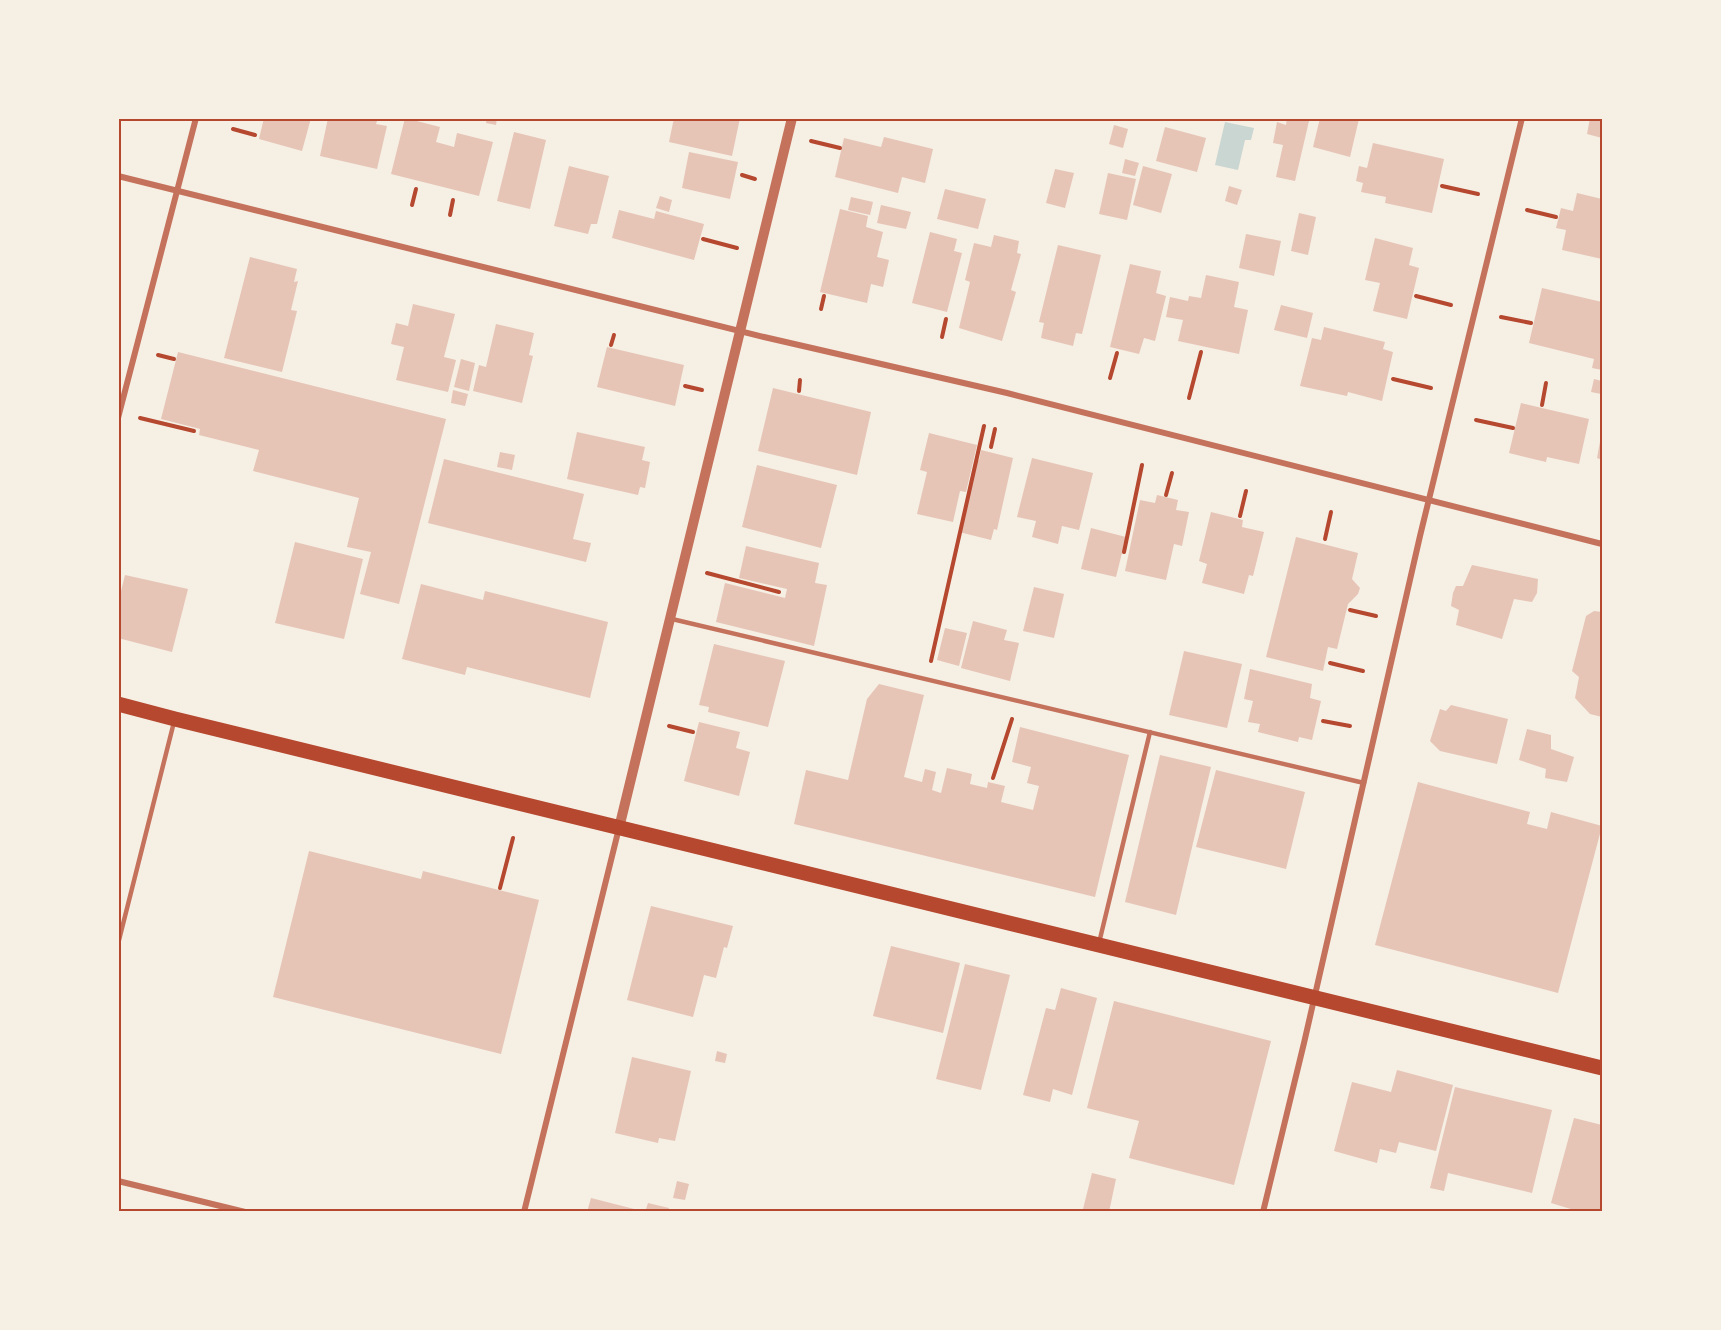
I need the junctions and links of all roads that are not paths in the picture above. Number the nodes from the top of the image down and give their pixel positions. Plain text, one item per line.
1 (196, 118) edge
2 (792, 118) edge
3 (1522, 118) edge
4 (118, 176) edge
5 (176, 191) junction
6 (740, 330) junction
7 (118, 418) edge
8 (1429, 501) junction
9 (1602, 544) edge
10 (669, 618) junction
11 (118, 704) edge
12 (175, 719) junction
13 (1150, 732) junction
14 (1364, 783) junction
15 (619, 828) junction
16 (118, 944) edge
17 (1099, 945) junction
18 (1314, 998) junction
19 (1602, 1068) edge
20 (118, 1181) edge
21 (245, 1212) edge
22 (524, 1212) edge
23 (1263, 1212) edge

1 - 5 street
2 - 6 street
3 - 8 street
4 - 5 street
5 - 6 street
5 - 7 street
6 - 8 street
6 - 10 street
8 - 9 street
8 - 14 street
10 - 13 lane
10 - 15 street
11 - 12 main road
12 - 15 main road
12 - 16 lane
13 - 14 lane
13 - 17 lane
14 - 18 street
15 - 17 main road
15 - 22 street
17 - 18 main road
18 - 19 main road
18 - 23 street
20 - 21 street

